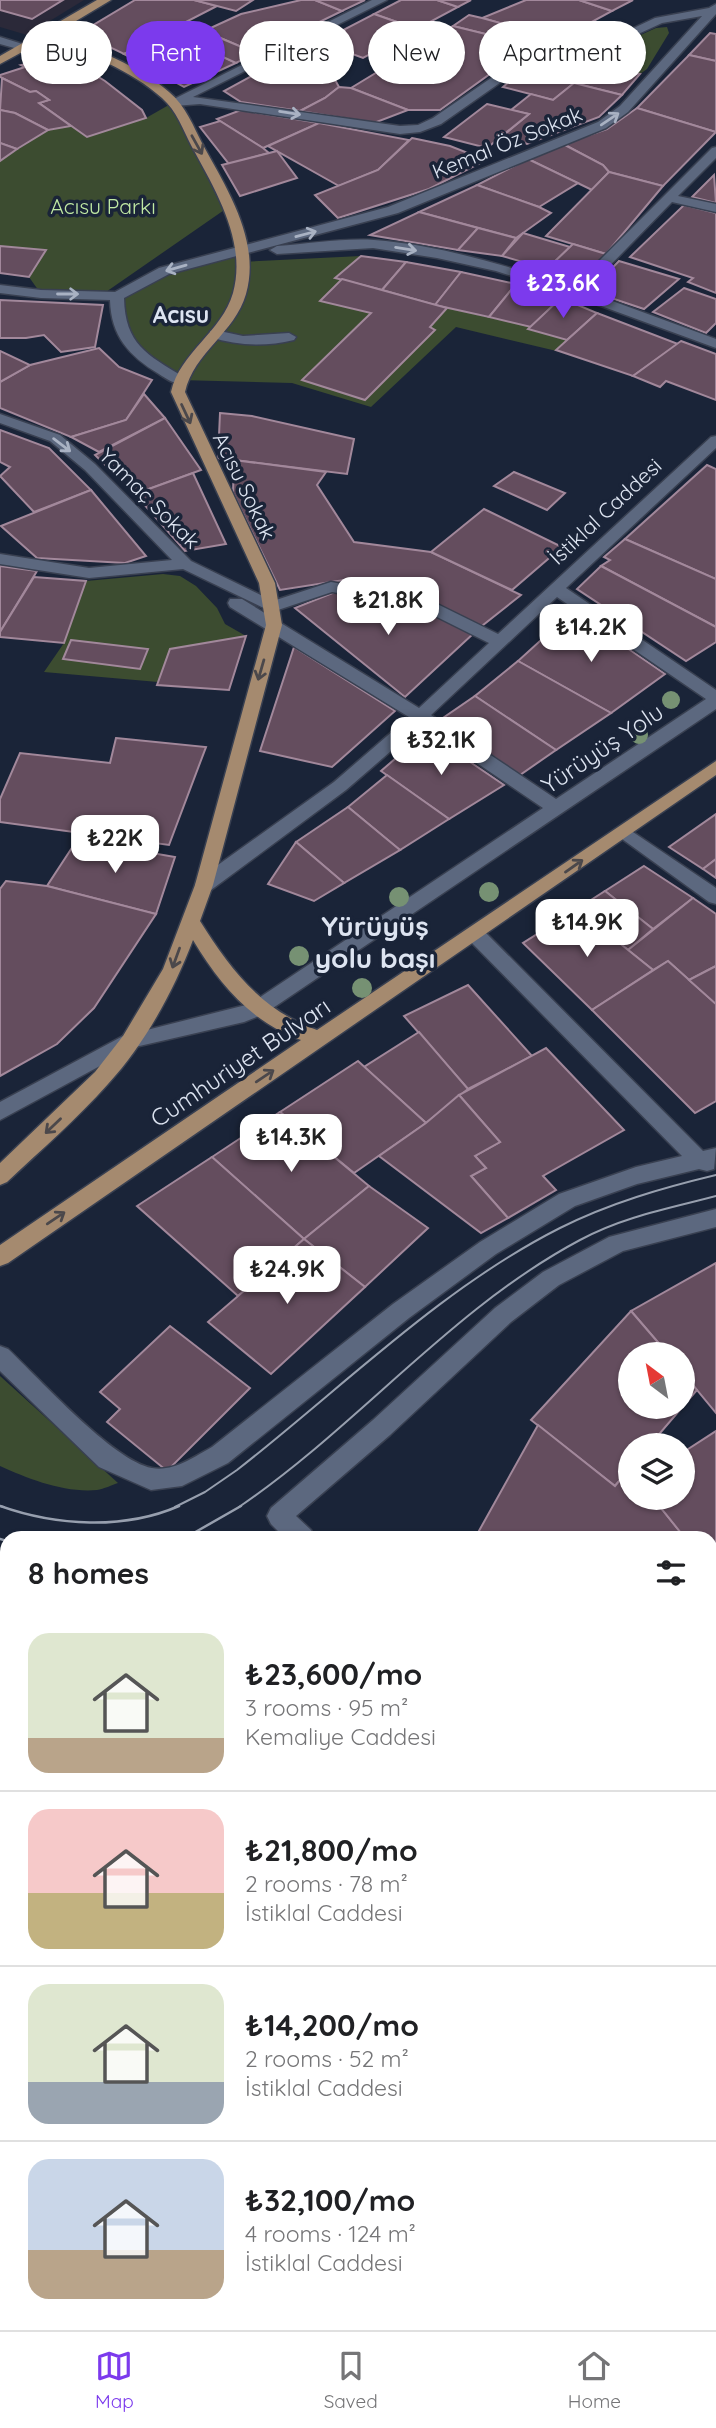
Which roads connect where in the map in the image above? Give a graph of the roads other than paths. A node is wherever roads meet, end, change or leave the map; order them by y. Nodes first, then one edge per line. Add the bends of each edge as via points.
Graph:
1 (105, 0) edge
2 (380, 0) edge
3 (688, 4) dead end
4 (714, 9) edge
5 (70, 21) edge
6 (0, 40) edge
7 (21, 47) edge
8 (21, 50) edge
9 (0, 61) edge
10 (112, 63) edge
11 (174, 102) junction
12 (716, 151) edge
13 (670, 198) junction
14 (716, 208) edge
15 (240, 252) junction
16 (0, 289) edge
17 (576, 292) junction
18 (117, 296) junction
19 (716, 326) edge
20 (215, 334) junction
21 (289, 337) dead end
22 (701, 338) junction
23 (716, 344) edge
24 (178, 380) junction
25 (0, 418) edge
26 (716, 440) edge
27 (0, 559) edge
28 (178, 565) junction
29 (555, 588) junction
30 (272, 607) junction
31 (274, 625) junction
32 (499, 641) junction
33 (716, 699) edge
34 (420, 716) junction
35 (716, 767) edge
36 (556, 808) junction
37 (624, 832) junction
38 (204, 885) junction
39 (716, 897) edge
40 (190, 920) junction
41 (475, 934) junction
42 (257, 1009) junction
43 (319, 1039) junction
44 (130, 1041) junction
45 (0, 1112) edge
46 (710, 1161) edge
47 (0, 1176) edge
48 (716, 1218) edge
49 (0, 1257) edge
50 (0, 1356) edge
51 (295, 1531) edge

1 - 5 main road
2 - 11 street
3 - 4 street
11 -> 4 street via 200,100 400,130 420,128 530,56 591,52 659,20
15 -> 4 street, Kemal Öz Sokak via 393,210 602,125 624,109
6 - 7 street
8 - 9 main road
10 - 11 main road
11 -> 15 main road via 230,206
12 - 13 street
13 - 14 street
13 - 17 street
15 -> 17 street via 373,244 499,268
15 -> 18 street via 164,271
15 - 20 main road via 239,297
16 -> 18 street
17 - 22 street
18 - 24 street via 117,321 136,355
19 - 22 street
20 - 21 street via 235,341
20 - 24 main road
22 - 23 street
24 -> 30 main road, Acısu Sokak via 182,405 262,573
25 -> 28 street, Yamaç Sokak via 55,439 90,467
26 - 29 street, İstiklal Caddesi
27 - 28 street via 89,573
28 - 30 street, Yamaç Sokak
28 - 31 street
29 - 32 street, İstiklal Caddesi
29 - 33 street
30 - 31 main road, Acısu Sokak
30 - 32 street via 331,586 419,602
31 - 34 street
31 -> 38 main road, Acısu Sokak
32 - 34 street, İstiklal Caddesi
33 - 36 street, Yürüyüş Yolu
34 - 36 street
34 - 38 street, İstiklal Caddesi via 340,786
35 - 37 main road, Cumhuriyet Bulvarı
36 - 42 street, Yürüyüş Yolu
37 - 39 street
41 -> 37 main road, Cumhuriyet Bulvarı
38 - 40 main road, Acısu Sokak
40 - 42 main road via 224,974
40 -> 44 main road, Acısu Sokak via 172,970
41 - 43 main road, Cumhuriyet Bulvarı
41 - 46 street
42 - 43 main road via 285,1027
42 - 44 street, Yürüyüş Yolu
49 -> 43 main road, Cumhuriyet Bulvarı
44 - 45 street, Yürüyüş Yolu
44 -> 47 main road, Acısu Sokak via 102,1078
46 - 50 street via 636,1176 567,1200 488,1248 220,1455 182,1475 151,1479 107,1459
48 - 51 street via 603,1249 506,1312 279,1516

